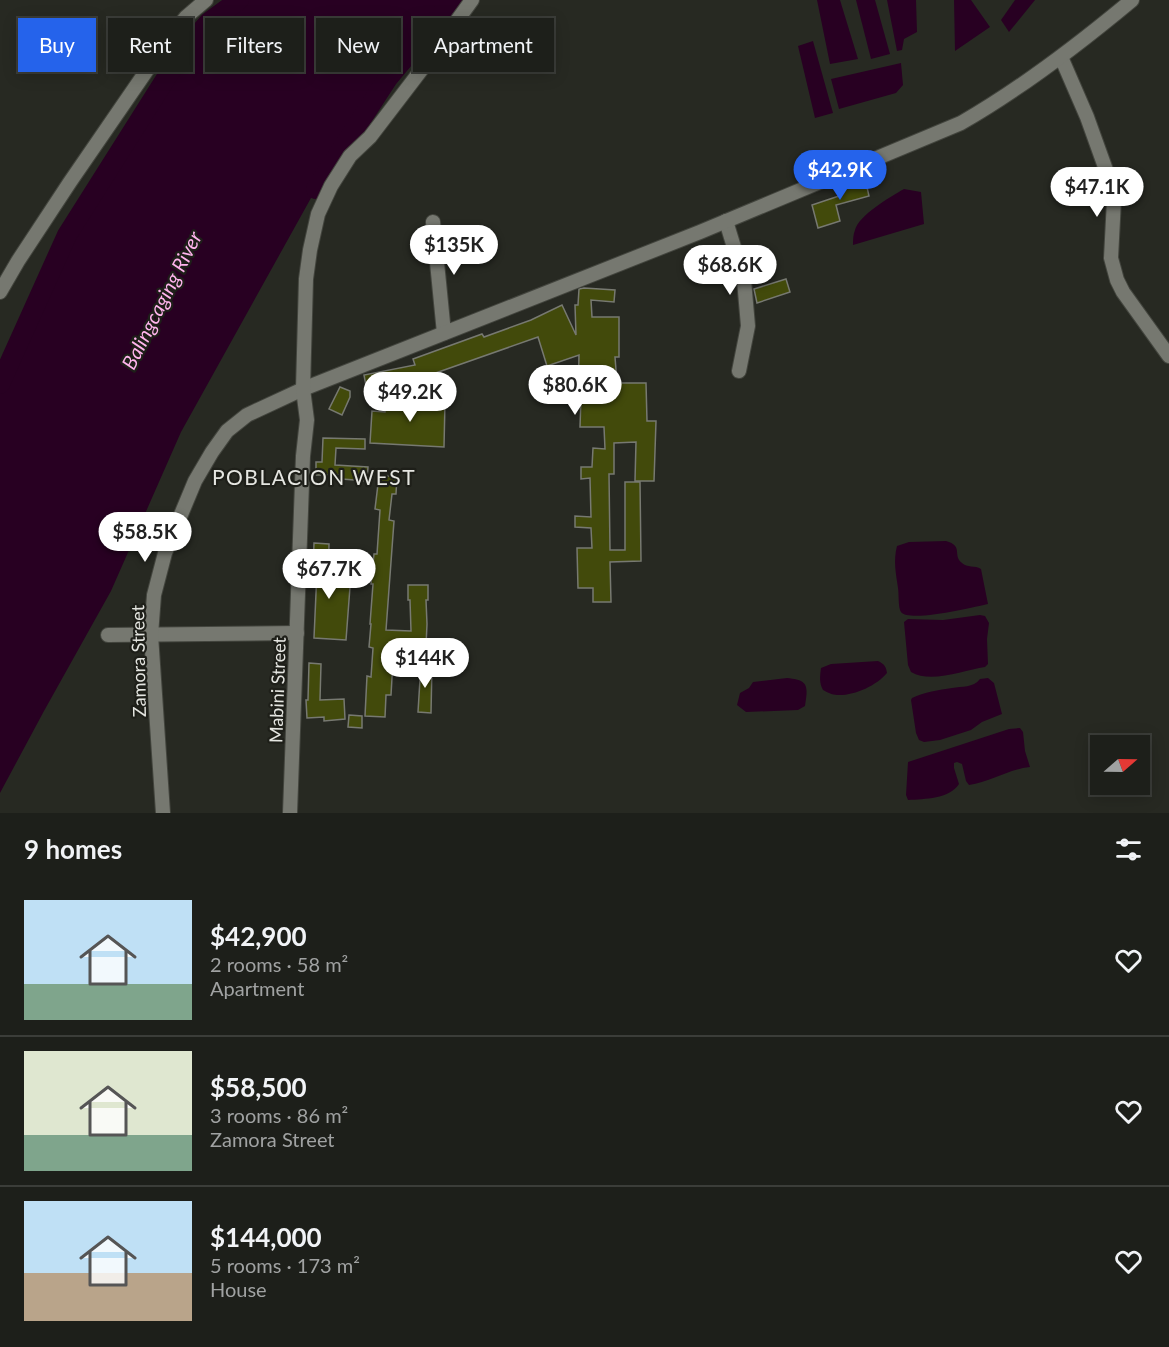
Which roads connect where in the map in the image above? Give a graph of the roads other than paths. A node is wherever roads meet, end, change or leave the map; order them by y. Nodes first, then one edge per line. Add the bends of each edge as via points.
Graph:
1 (206, 0) edge
2 (471, 0) edge
3 (1132, 0) edge
4 (191, 6) edge
5 (1061, 57) junction
6 (726, 221) junction
7 (433, 222) dead end
8 (0, 292) edge
9 (444, 333) junction
10 (1169, 356) edge
11 (738, 370) dead end
12 (303, 389) junction
13 (297, 633) junction
14 (151, 634) junction
15 (108, 635) dead end
16 (163, 813) edge
17 (290, 813) edge

1 - 4 street
2 - 12 street, Mabini Street via 422,69 350,156 318,214 306,279
3 - 5 street, Zamora Street
4 - 8 street
5 - 6 street, Zamora Street via 961,123
5 - 10 street via 1110,181 1114,200 1112,258 1117,280
6 - 9 street, Zamora Street
6 - 11 street via 744,280 748,326
7 - 9 street
9 - 12 street, Zamora Street
12 - 13 street, Mabini Street via 307,420
12 - 14 street, Zamora Street via 247,415 227,431 212,452 195,481 165,553 154,595
13 - 14 street
13 - 17 street, Mabini Street
14 - 15 street
14 - 16 street, Zamora Street

